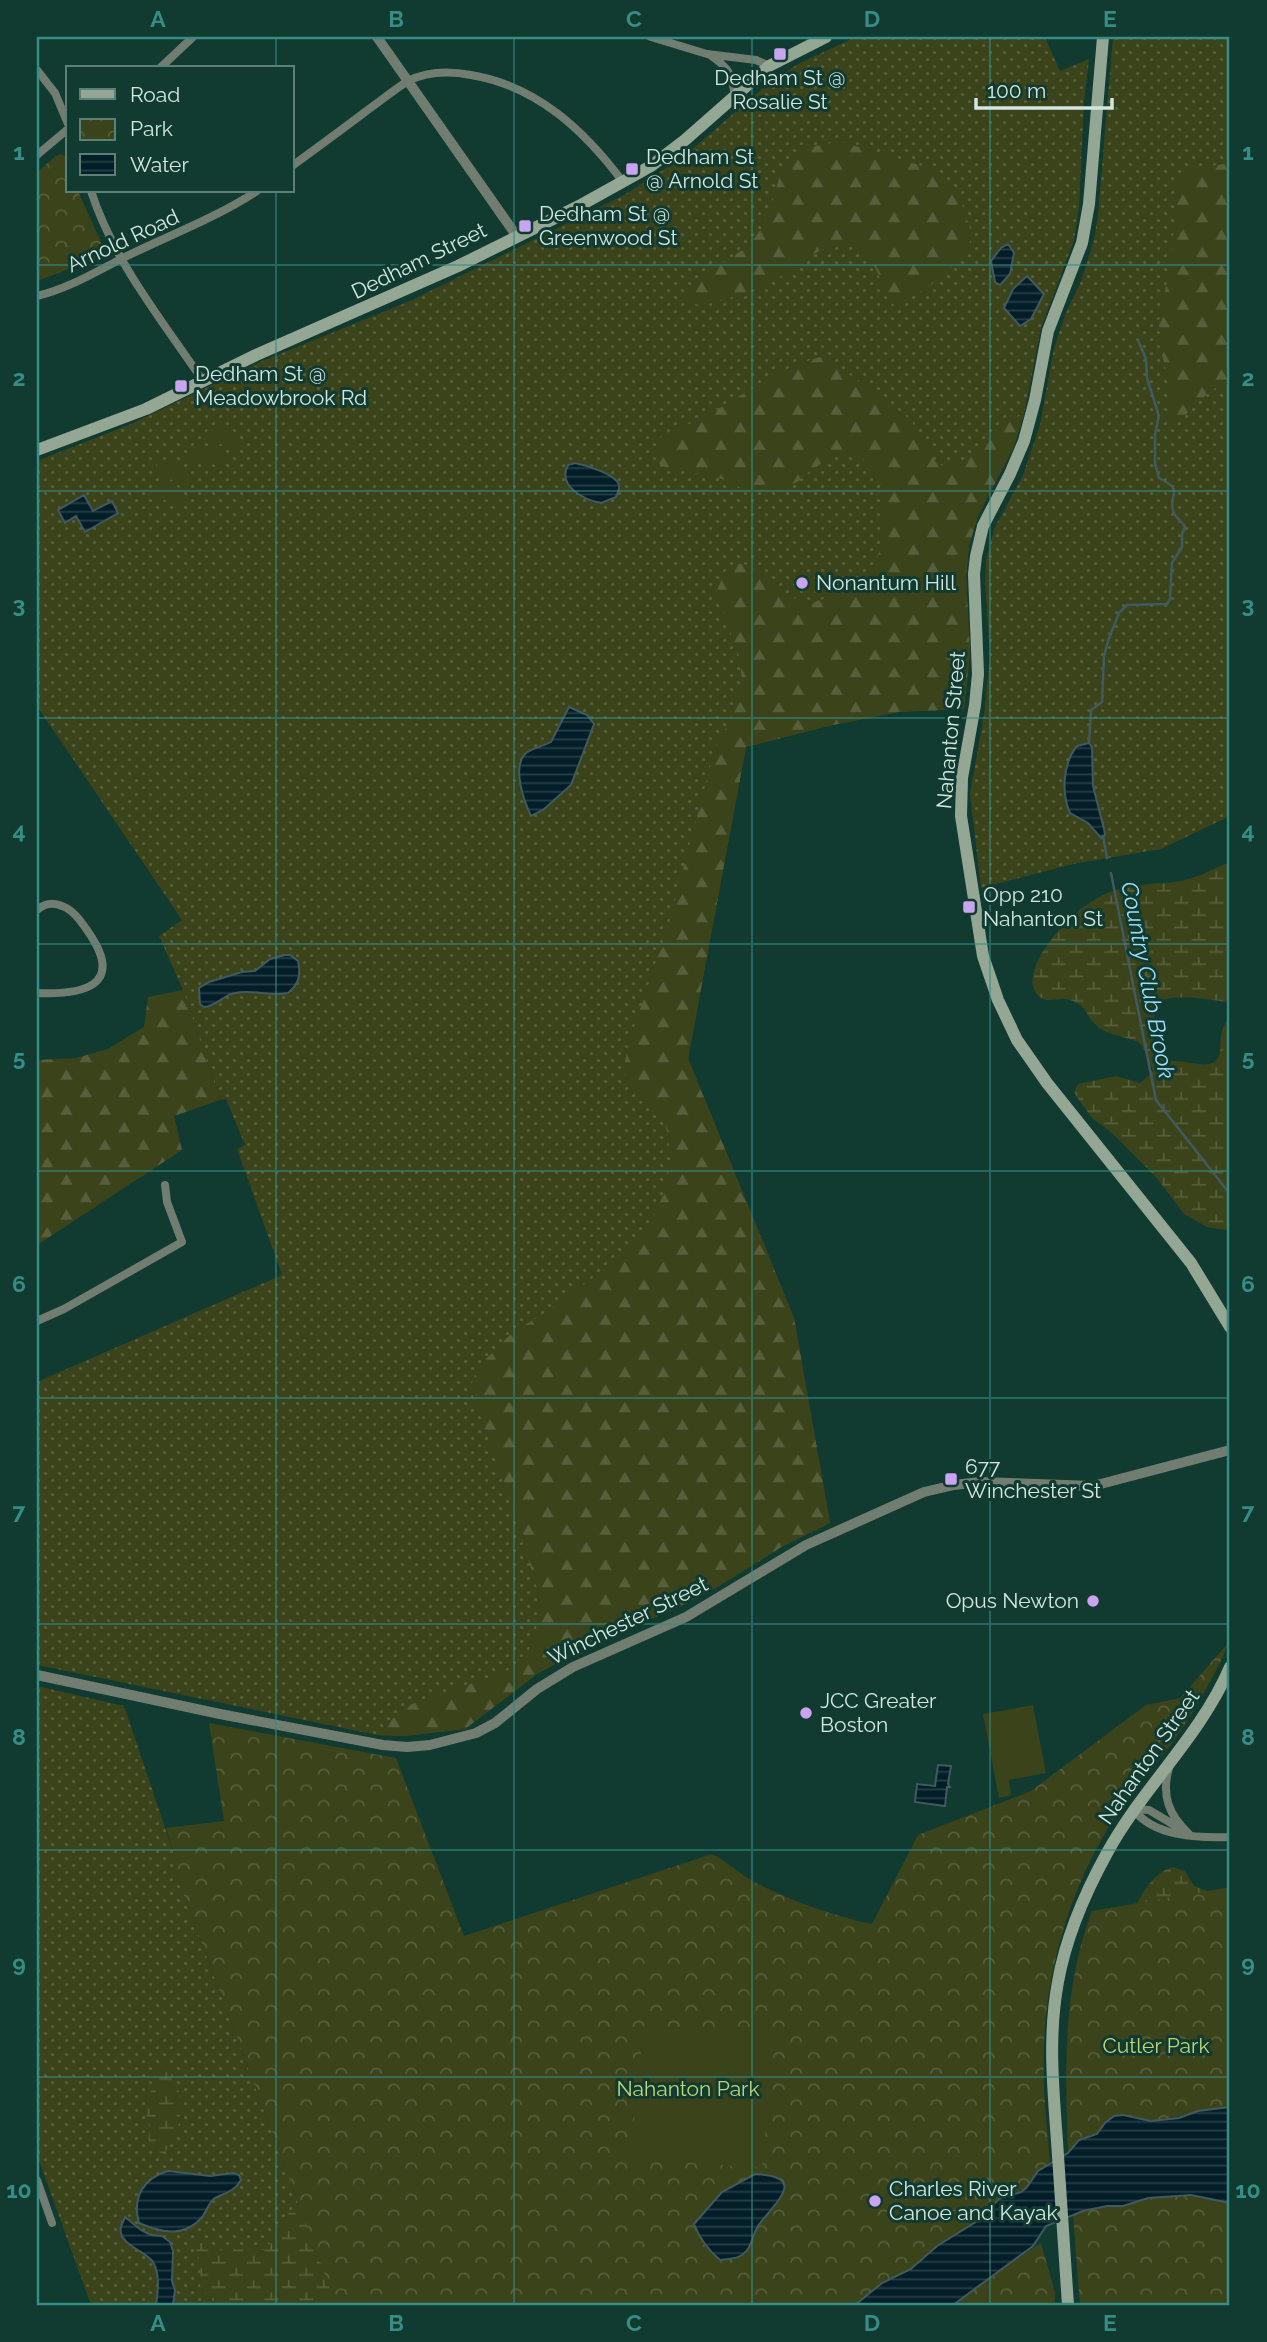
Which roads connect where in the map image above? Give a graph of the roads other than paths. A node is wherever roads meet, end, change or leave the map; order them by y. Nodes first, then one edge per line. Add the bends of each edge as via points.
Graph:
1 (193, 37) edge
2 (377, 37) edge
3 (651, 37) edge
4 (826, 37) edge
5 (1103, 37) edge
6 (707, 54) junction
7 (162, 66) edge
8 (769, 66) junction
9 (37, 71) edge
10 (409, 81) junction
11 (735, 95) junction
12 (66, 119) edge
13 (66, 131) edge
14 (37, 155) edge
15 (294, 165) edge
16 (623, 182) junction
17 (91, 192) edge
18 (255, 192) edge
19 (516, 235) junction
20 (122, 258) junction
21 (37, 296) edge
22 (203, 382) junction
23 (37, 450) edge
24 (37, 910) edge
25 (37, 993) edge
26 (165, 1185) dead end
27 (37, 1321) edge
28 (1230, 1327) edge
29 (1230, 1450) edge
30 (1230, 1668) edge
31 (37, 1675) edge
32 (1171, 1762) junction
33 (1133, 1809) junction
34 (1189, 1834) junction
35 (1230, 1837) edge
36 (37, 2180) edge
37 (52, 2223) dead end
38 (1068, 2305) edge

1 - 7 street
2 - 10 street
3 - 6 street
4 - 8 main road, Dedham Street
5 - 28 main road, Nahanton Street via 1082,243 1048,331 1024,441 983,526 976,556 978,674 962,778 962,823 983,956 1017,1040 1053,1092 1191,1263
6 - 8 street
6 - 11 street via 725,65
8 - 11 main road, Dedham Street
9 - 12 street via 55,93
10 - 15 street
10 - 16 street via 455,72 511,85 557,112 584,135
10 - 19 street
11 - 16 main road, Dedham Street via 685,140
13 - 14 street
16 - 19 main road, Dedham Street
17 - 20 street
18 - 20 street, Arnold Road via 201,223
19 - 22 main road, Dedham Street
20 - 21 street, Arnold Road
20 - 22 street
22 - 23 main road, Dedham Street
24 - 25 street via 47,904 70,909 97,945 104,964 94,985
26 - 27 street via 182,1242
29 - 31 street, Winchester Street via 1093,1486 980,1482 923,1492 806,1545 671,1624 573,1667 483,1730 439,1744 383,1745
30 - 32 main road, Nahanton Street via 1210,1707
32 - 33 main road, Nahanton Street
32 - 34 street via 1166,1800
33 - 34 street via 1153,1812
33 - 38 main road, Nahanton Street via 1079,1911 1059,1975 1052,2040
34 - 35 street
36 - 37 street

